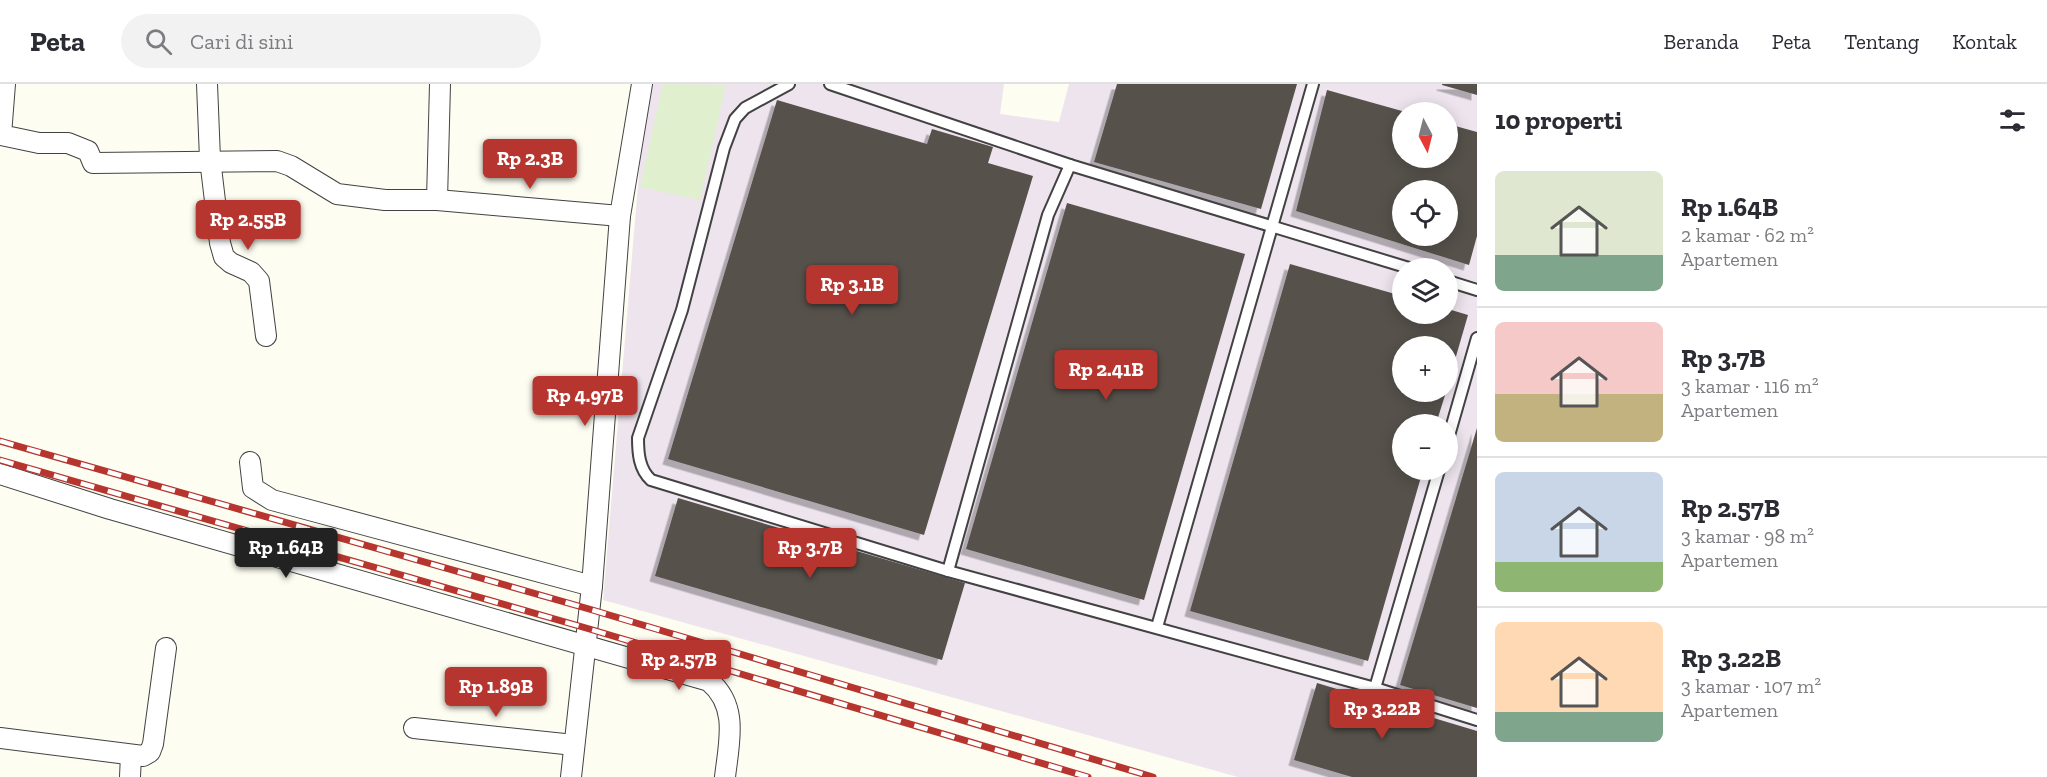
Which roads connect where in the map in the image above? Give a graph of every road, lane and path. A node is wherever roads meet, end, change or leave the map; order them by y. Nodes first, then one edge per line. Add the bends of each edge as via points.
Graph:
1 (5, 84) edge
2 (207, 84) edge
3 (440, 84) edge
4 (642, 84) edge
5 (789, 84) edge
6 (830, 84) edge
7 (1313, 84) edge
8 (210, 159) junction
9 (1070, 165) junction
10 (437, 200) junction
11 (620, 216) junction
12 (1271, 225) junction
13 (1392, 263) edge
14 (1458, 284) edge
15 (1477, 290) edge
16 (266, 336) dead end
17 (1477, 338) edge
18 (1455, 414) edge
19 (250, 462) dead end
20 (0, 474) edge
21 (1436, 480) edge
22 (948, 571) junction
23 (592, 586) junction
24 (1156, 627) junction
25 (585, 645) junction
26 (165, 648) dead end
27 (1376, 688) junction
28 (1477, 720) edge
29 (414, 728) dead end
30 (0, 738) edge
31 (574, 745) junction
32 (131, 755) junction
33 (130, 777) edge
34 (571, 777) edge
35 (725, 777) edge

1 - 8 street via 1,135 68,144 88,151 93,162
2 - 8 street
3 - 10 street
4 - 11 street
5 - 22 lane via 745,108 735,119 724,148 682,310 638,438 643,470 651,480
6 - 9 lane
7 - 12 lane
8 - 10 street via 277,161 337,194 385,200
8 - 16 street via 224,257 259,281
9 - 12 lane
9 - 22 lane via 1048,215
10 - 11 street
11 - 23 street
12 - 13 lane
12 - 24 lane
14 - 15 lane
17 - 18 lane
19 - 23 street via 253,488 272,500
20 - 25 street via 121,513
21 - 27 lane
22 - 24 lane
23 - 25 street
24 - 27 lane
25 - 31 street
25 - 35 street via 696,676 719,690 729,708 731,728
26 - 32 street via 153,744 143,756
27 - 28 lane
29 - 31 street
30 - 32 street
31 - 34 street
32 - 33 street

